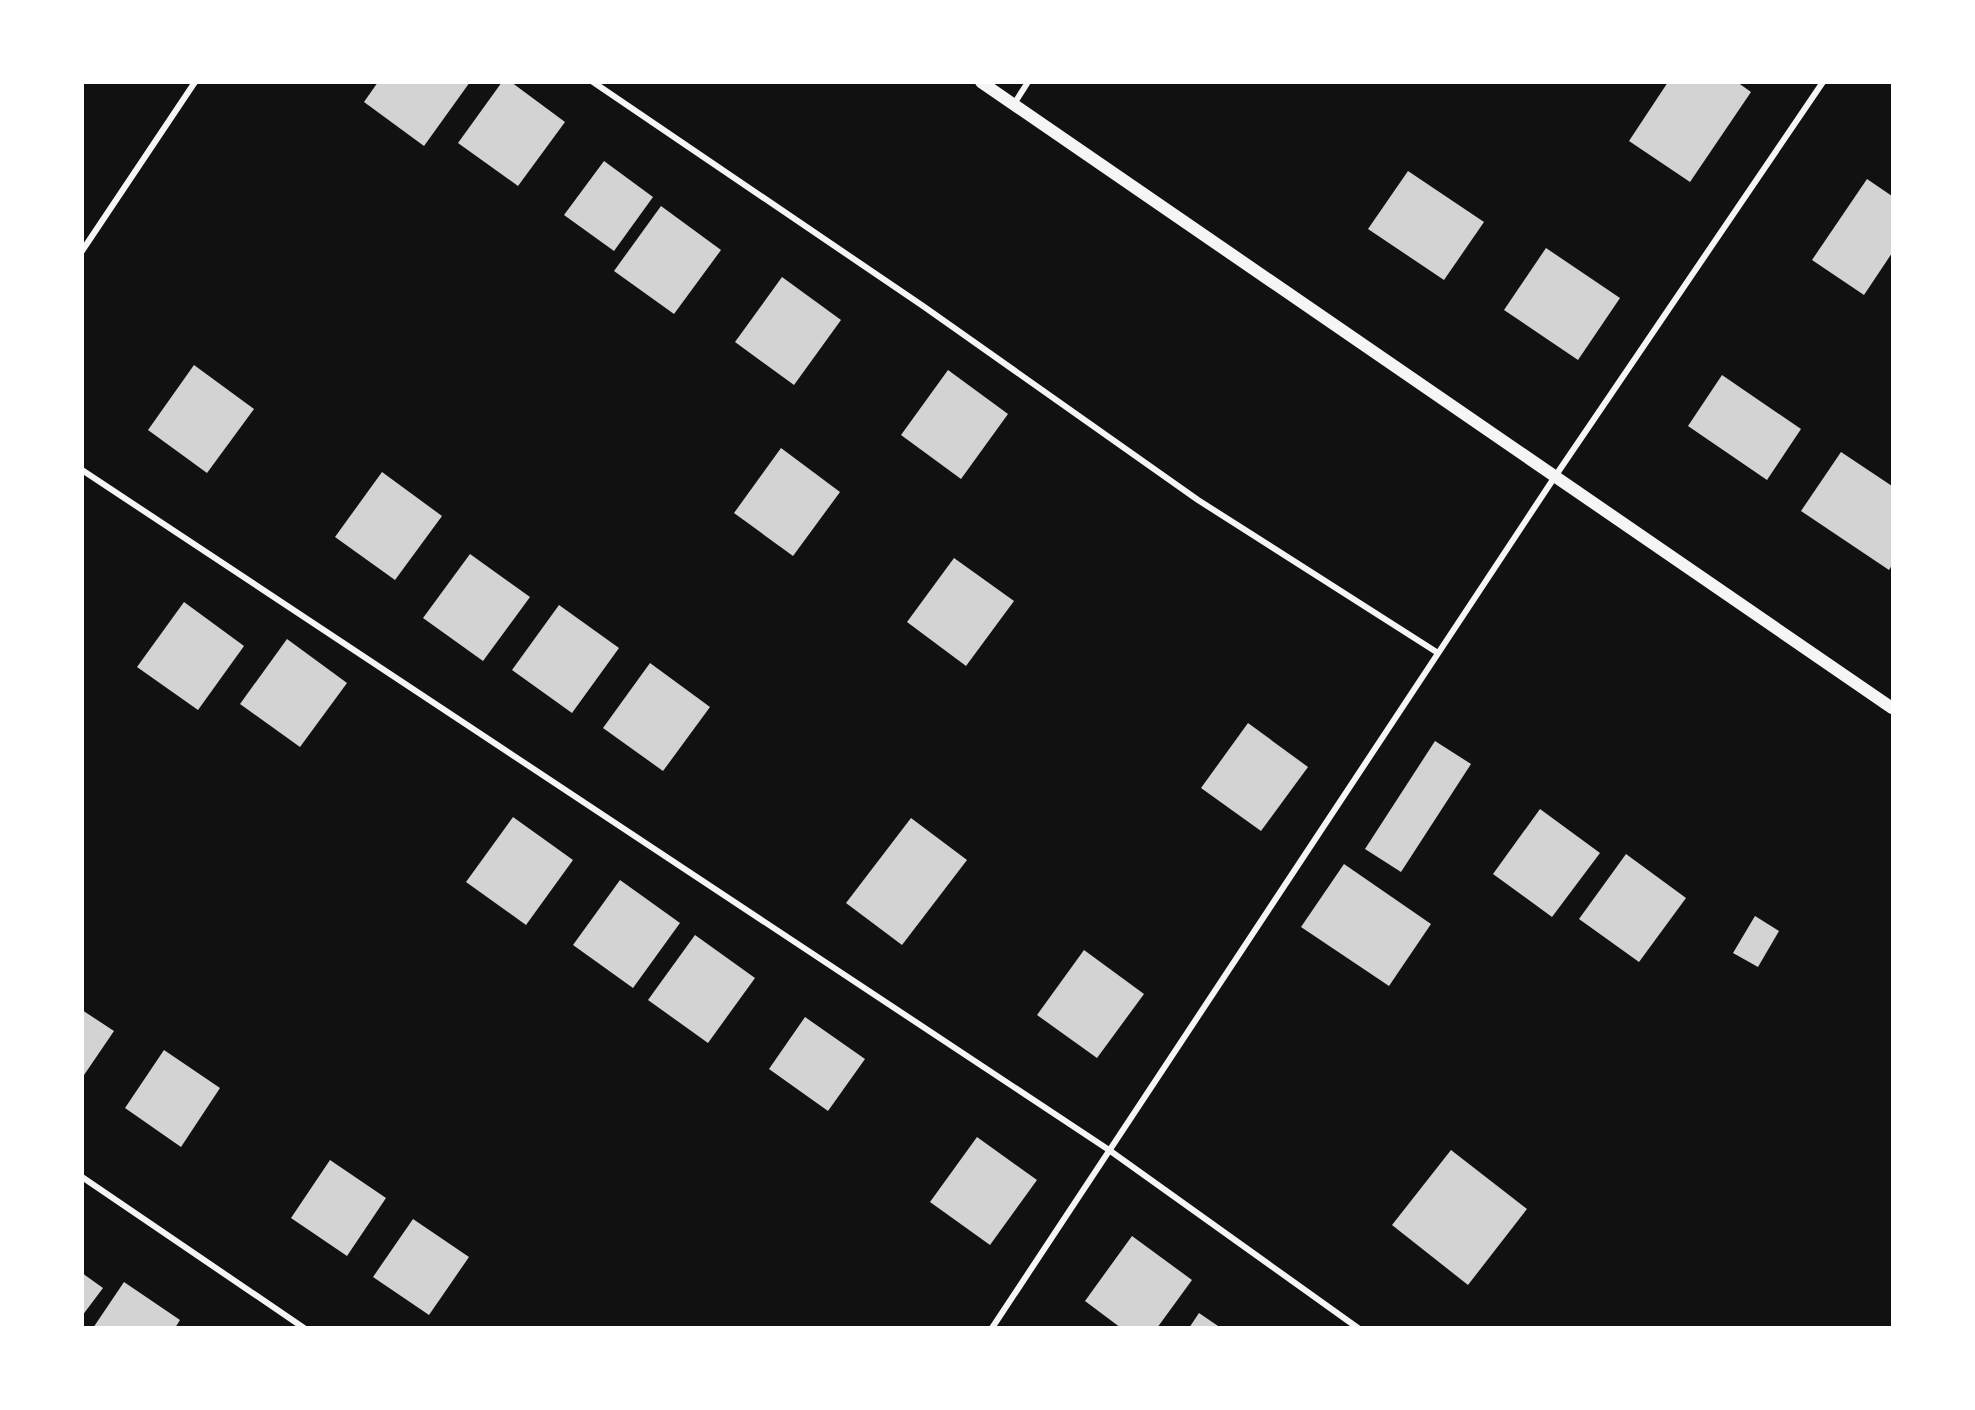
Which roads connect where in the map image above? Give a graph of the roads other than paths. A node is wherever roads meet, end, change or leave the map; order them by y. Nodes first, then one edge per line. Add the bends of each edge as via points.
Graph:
1 (195, 82) edge
2 (593, 82) edge
3 (981, 82) edge
4 (1028, 82) edge
5 (1823, 82) edge
6 (1013, 105) junction
7 (82, 251) edge
8 (82, 470) edge
9 (1554, 478) junction
10 (1438, 653) junction
11 (1893, 708) edge
12 (1109, 1150) junction
13 (82, 1177) edge
14 (304, 1328) edge
15 (992, 1328) edge
16 (1358, 1328) edge

1 - 7 street
2 - 10 street via 923,306 1198,500
3 - 6 main road
4 - 6 street
5 - 9 street
6 - 9 main road
8 - 12 street
9 - 10 street
9 - 11 main road
10 - 12 street
12 - 15 street
12 - 16 street
13 - 14 street

